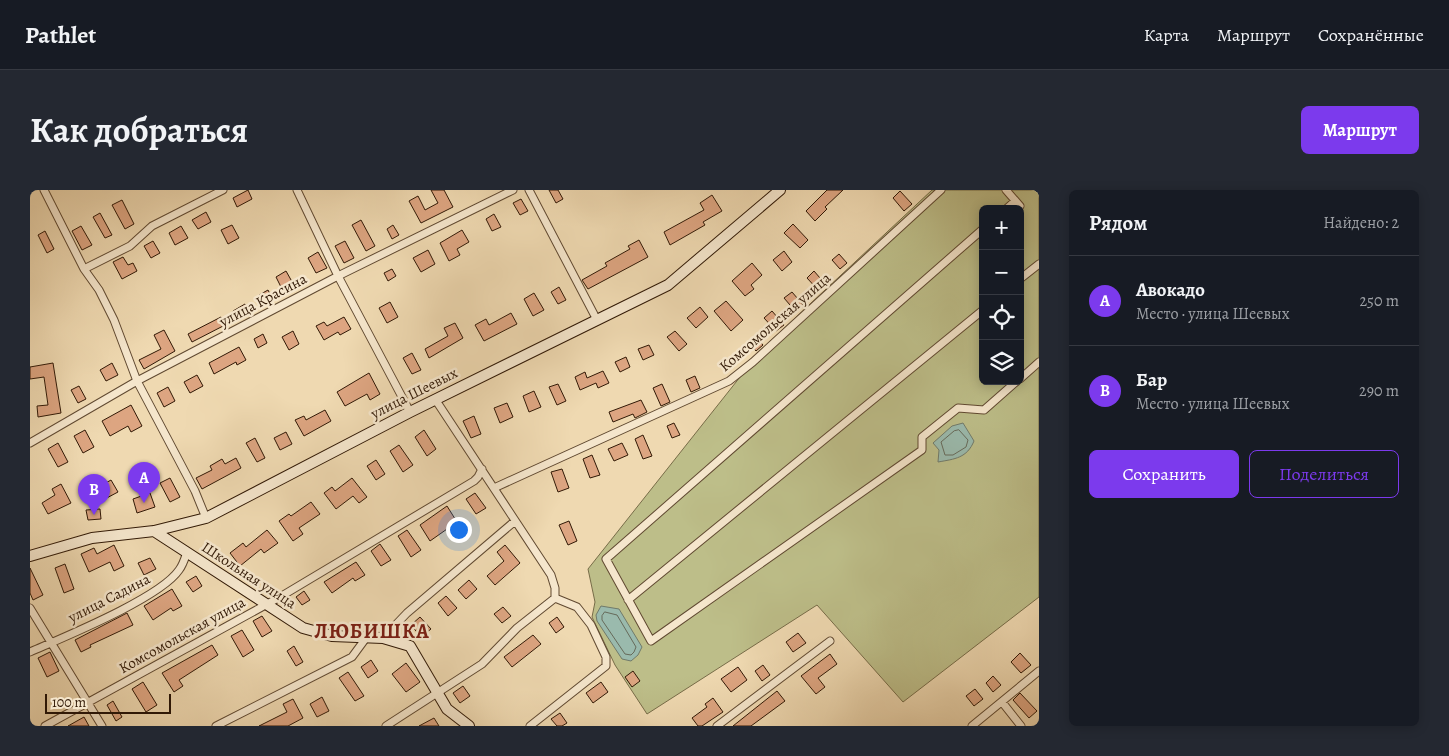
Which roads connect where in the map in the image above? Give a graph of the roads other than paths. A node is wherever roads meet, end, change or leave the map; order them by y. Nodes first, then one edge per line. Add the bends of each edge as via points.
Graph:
1 (44, 190) edge
2 (223, 190) edge
3 (297, 190) edge
4 (513, 190) edge
5 (529, 190) edge
6 (941, 190) edge
7 (1006, 190) edge
8 (775, 192) edge
9 (1014, 205) edge
10 (979, 233) edge
11 (1039, 264) edge
12 (84, 270) junction
13 (338, 276) junction
14 (1024, 276) edge
15 (979, 313) edge
16 (597, 320) junction
17 (1039, 362) edge
18 (1024, 375) edge
19 (137, 381) junction
20 (1012, 385) edge
21 (435, 399) junction
22 (410, 412) junction
23 (30, 443) edge
24 (482, 469) junction
25 (494, 488) junction
26 (206, 518) junction
27 (516, 521) junction
28 (154, 531) junction
29 (187, 552) junction
30 (30, 556) edge
31 (554, 598) junction
32 (628, 600) junction
33 (266, 604) junction
34 (30, 608) edge
35 (366, 638) junction
36 (383, 638) junction
37 (830, 641) dead end
38 (51, 642) junction
39 (30, 652) edge
40 (1039, 671) edge
41 (437, 692) junction
42 (1002, 702) junction
43 (88, 704) junction
44 (45, 726) edge
45 (102, 726) edge
46 (216, 726) edge
47 (386, 726) edge
48 (469, 726) edge
49 (530, 726) edge
50 (717, 726) edge
51 (972, 726) edge
52 (1022, 726) edge

1 - 12 street
2 - 12 street via 152,226 130,246
3 - 13 street
4 - 13 street, улица Красина
5 - 16 street
6 - 25 street, Комсомольская улица via 729,381
7 - 9 street via 1018,203
8 - 16 main road, улица Шеевых via 668,285
10 - 32 street via 606,559
11 - 14 street
12 - 19 street via 99,290 114,320
13 - 19 street, улица Красина
13 - 22 street
15 - 32 street
16 - 21 main road, улица Шеевых
17 - 18 street
19 - 23 street, улица Красина
19 - 26 street
20 - 32 street via 984,410 958,408 922,437 922,450 651,641
21 - 22 main road, улица Шеевых
21 - 24 street
22 - 26 main road, улица Шеевых
24 - 25 street
24 - 33 street, Комсомольская улица via 474,481
25 - 27 street
26 - 28 main road, улица Шеевых
27 - 31 street via 551,575
27 - 36 street via 407,613
28 - 29 main road, Школьная улица
28 - 30 main road, улица Шеевых via 92,538
29 - 33 main road, Школьная улица
29 - 38 street, улица Садина via 179,571 158,589
31 - 41 street via 517,628 482,664
31 - 49 street via 576,607 591,625 606,657 606,666
33 - 35 main road, Школьная улица via 303,628 332,636
33 - 43 street, Комсомольская улица
34 - 38 street
35 - 36 main road, Школьная улица
35 - 46 street via 352,657
36 - 41 main road, Школьная улица via 410,646
37 - 50 street
38 - 39 street, улица Садина
38 - 43 street
40 - 42 street
41 - 47 street
41 - 48 main road, Школьная улица via 447,709
42 - 51 street
42 - 52 street
43 - 44 street, Комсомольская улица
43 - 45 street

